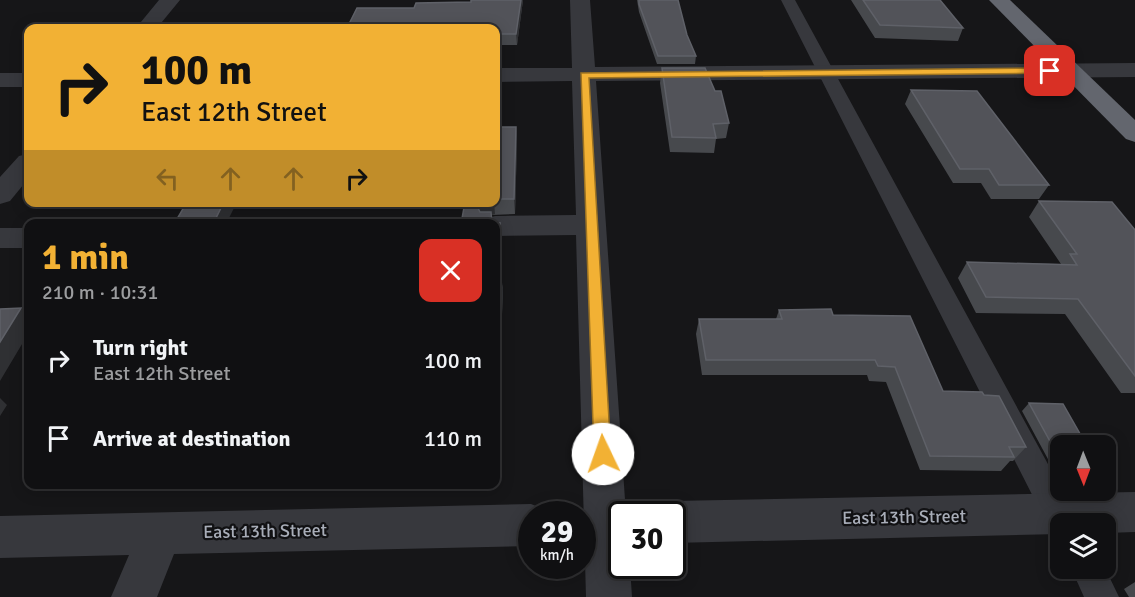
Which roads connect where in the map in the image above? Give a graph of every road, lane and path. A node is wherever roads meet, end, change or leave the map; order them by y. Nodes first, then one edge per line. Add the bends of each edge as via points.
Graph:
1 (170, 0) edge
2 (580, 0) edge
3 (788, 0) edge
4 (999, 0) edge
5 (149, 24) edge
6 (1135, 70) edge
7 (1071, 71) junction
8 (825, 73) junction
9 (500, 75) edge
10 (584, 75) junction
11 (0, 80) edge
12 (24, 80) edge
13 (1135, 134) edge
14 (24, 167) edge
15 (0, 195) edge
16 (591, 225) junction
17 (500, 226) edge
18 (0, 238) edge
19 (24, 238) edge
20 (1135, 512) edge
21 (1058, 513) edge
22 (1116, 514) edge
23 (1050, 519) edge
24 (686, 522) edge
25 (603, 523) edge
26 (518, 525) edge
27 (160, 533) junction
28 (0, 537) edge
29 (1093, 579) edge
30 (134, 597) edge
31 (609, 597) edge
32 (1102, 597) edge

1 - 5 street
2 - 10 street
3 - 8 lane
4 - 7 highway
6 - 7 street
7 - 8 street
7 - 13 highway
8 - 10 street
8 - 21 lane
9 - 10 street
10 - 16 street
11 - 12 street
14 - 15 street
16 - 17 street
16 - 25 street
18 - 19 street
20 - 22 street, East 13th Street
23 - 24 street, East 13th Street
25 - 31 street
26 - 27 street, East 13th Street
27 - 28 street, East 13th Street
27 - 30 street
29 - 32 lane

